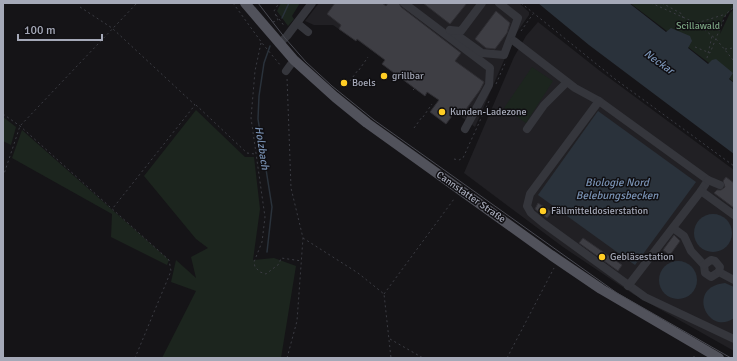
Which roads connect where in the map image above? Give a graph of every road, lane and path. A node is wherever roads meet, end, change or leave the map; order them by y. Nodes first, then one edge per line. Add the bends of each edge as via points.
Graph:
1 (136, 3) edge
2 (233, 3) edge
3 (279, 3) edge
4 (312, 3) edge
5 (404, 3) edge
6 (414, 3) edge
7 (482, 3) edge
8 (499, 3) edge
9 (521, 3) edge
10 (652, 3) edge
11 (662, 3) edge
12 (246, 4) edge
13 (80, 7) dead end
14 (734, 7) edge
15 (726, 14) junction
16 (683, 18) junction
17 (696, 23) junction
18 (297, 24) junction
19 (112, 28) junction
20 (450, 30) junction
21 (290, 32) junction
22 (308, 32) dead end
23 (712, 36) junction
24 (716, 39) junction
25 (514, 41) dead end
26 (262, 43) junction
27 (279, 44) junction
28 (695, 47) dead end
29 (734, 48) edge
30 (724, 49) junction
31 (462, 52) dead end
32 (368, 57) dead end
33 (707, 58) dead end
34 (294, 60) junction
35 (734, 61) edge
36 (490, 68) junction
37 (286, 70) junction
38 (395, 74) dead end
39 (394, 76) dead end
40 (350, 81) dead end
41 (567, 82) junction
42 (415, 88) dead end
43 (413, 90) dead end
44 (599, 101) junction
45 (432, 104) dead end
46 (195, 105) junction
47 (3, 114) edge
48 (20, 126) junction
49 (414, 128) dead end
50 (465, 129) dead end
51 (527, 129) dead end
52 (256, 154) junction
53 (734, 166) edge
54 (3, 177) edge
55 (708, 180) junction
56 (720, 185) dead end
57 (701, 191) junction
58 (454, 199) dead end
59 (113, 209) junction
60 (734, 215) edge
61 (673, 228) junction
62 (303, 238) junction
63 (558, 260) junction
64 (302, 261) junction
65 (704, 264) junction
66 (719, 272) junction
67 (734, 280) edge
68 (628, 286) junction
69 (384, 294) junction
70 (389, 339) junction
71 (734, 339) edge
72 (135, 358) edge
73 (287, 358) edge
74 (391, 358) edge
75 (423, 358) edge
76 (507, 358) edge
77 (719, 358) edge

1 - 19 path
2 - 26 path
3 - 21 path via 274,11
4 - 18 lane
5 - 36 lane
6 - 20 lane
7 - 20 lane via 461,31
8 - 20 lane via 518,18 504,55 482,53
9 - 53 path via 615,79
10 - 16 path
11 - 16 path via 683,15
12 - 27 main road, Cannstatter Straße
13 - 19 path
14 - 15 path
15 - 17 path
15 - 24 path
16 - 17 path
17 - 23 path
18 - 21 lane
18 - 22 lane
19 - 46 path
19 - 48 path
21 - 27 lane
23 - 24 path
23 - 33 path, bridge
24 - 28 path via 710,53
24 - 30 path
25 - 41 lane
26 - 37 path
26 - 52 path via 255,71 251,118
27 - 34 main road, Cannstatter Straße
29 - 30 path
30 - 35 path
31 - 36 lane
32 - 40 path
34 - 37 lane
34 - 63 main road, Cannstatter Straße via 367,123
36 - 50 lane via 489,86
37 - 62 path via 291,188
38 - 39 path
41 - 44 lane
41 - 51 lane via 544,105
42 - 43 path
44 - 55 lane
44 - 68 lane via 530,194 527,206 543,223
45 - 49 path
46 - 52 path via 247,153
46 - 59 path
47 - 48 path
48 - 54 path
48 - 59 path
52 - 64 path via 265,218 255,267 266,274 279,264 281,258
55 - 56 lane
55 - 57 lane
57 - 60 lane
57 - 61 lane
58 - 69 path
59 - 72 path via 169,260 170,271
61 - 65 lane via 684,236 691,251
61 - 68 lane
62 - 64 path
62 - 69 path via 358,273
63 - 76 path
63 - 77 main road, Cannstatter Straße
64 - 73 path via 297,321
65 - 66 lane via 711,260 715,261 720,267
65 - 66 lane via 703,269 708,276 715,276
66 - 67 lane
68 - 71 lane via 645,297
69 - 70 path
70 - 74 path
70 - 75 path

